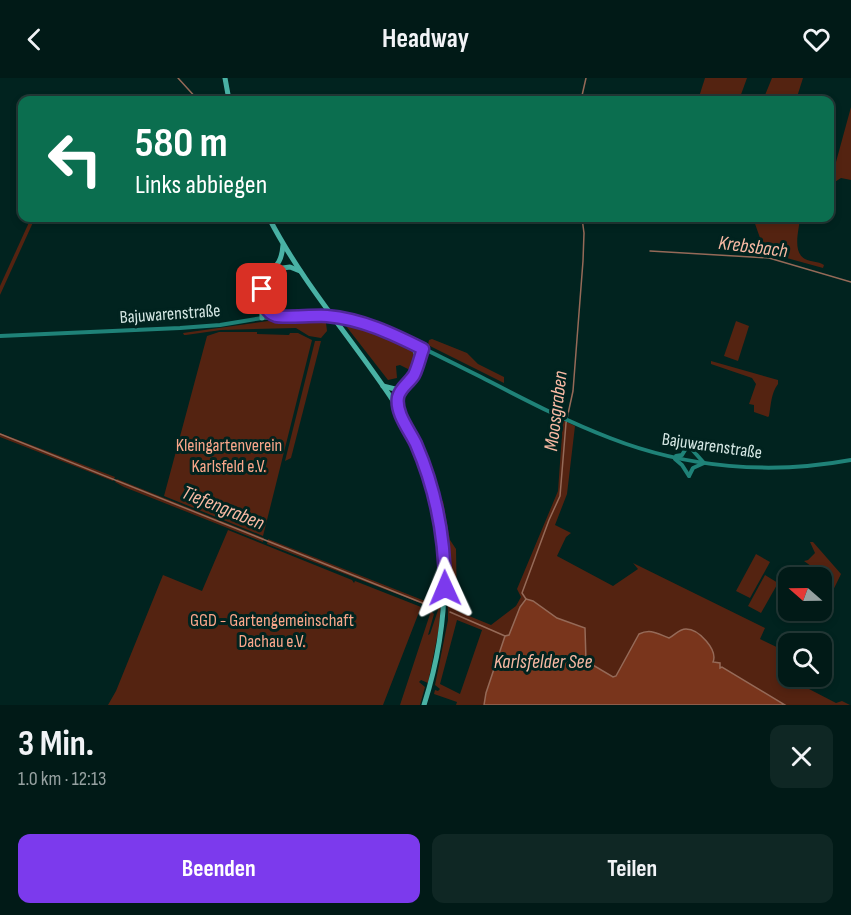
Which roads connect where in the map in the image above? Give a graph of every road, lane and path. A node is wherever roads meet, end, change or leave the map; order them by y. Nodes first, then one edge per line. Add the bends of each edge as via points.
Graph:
1 (225, 78) edge
2 (228, 96) edge
3 (271, 222) edge
4 (283, 243) junction
5 (275, 269) junction
6 (300, 271) junction
7 (262, 300) junction
8 (277, 316) junction
9 (262, 318) junction
10 (0, 336) edge
11 (412, 343) junction
12 (423, 349) junction
13 (419, 361) junction
14 (404, 386) junction
15 (383, 387) junction
16 (399, 412) junction
17 (669, 456) junction
18 (851, 460) edge
19 (704, 463) junction
20 (424, 705) edge

1 - 2 highway
3 - 4 highway
4 - 5 highway
4 - 6 highway
5 - 6 highway via 290,267
5 - 7 highway via 264,280
6 - 15 highway
7 - 8 highway via 266,309
7 - 9 highway
8 - 9 main road, Bajuwarenstraße
8 - 11 main road, Bajuwarenstraße, bridge via 341,318
9 - 10 main road, Bajuwarenstraße via 220,325
11 - 12 main road, Bajuwarenstraße
11 - 13 highway
12 - 13 highway
12 - 17 main road, Bajuwarenstraße via 609,438
13 - 14 highway
14 - 15 highway
14 - 16 highway via 398,396
15 - 16 highway
16 - 20 highway via 430,484 444,554 441,636
17 - 19 main road, Bajuwarenstraße
17 - 19 main road via 682,455 688,446
17 - 19 main road via 689,476 697,464
18 - 19 main road, Bajuwarenstraße via 767,468

